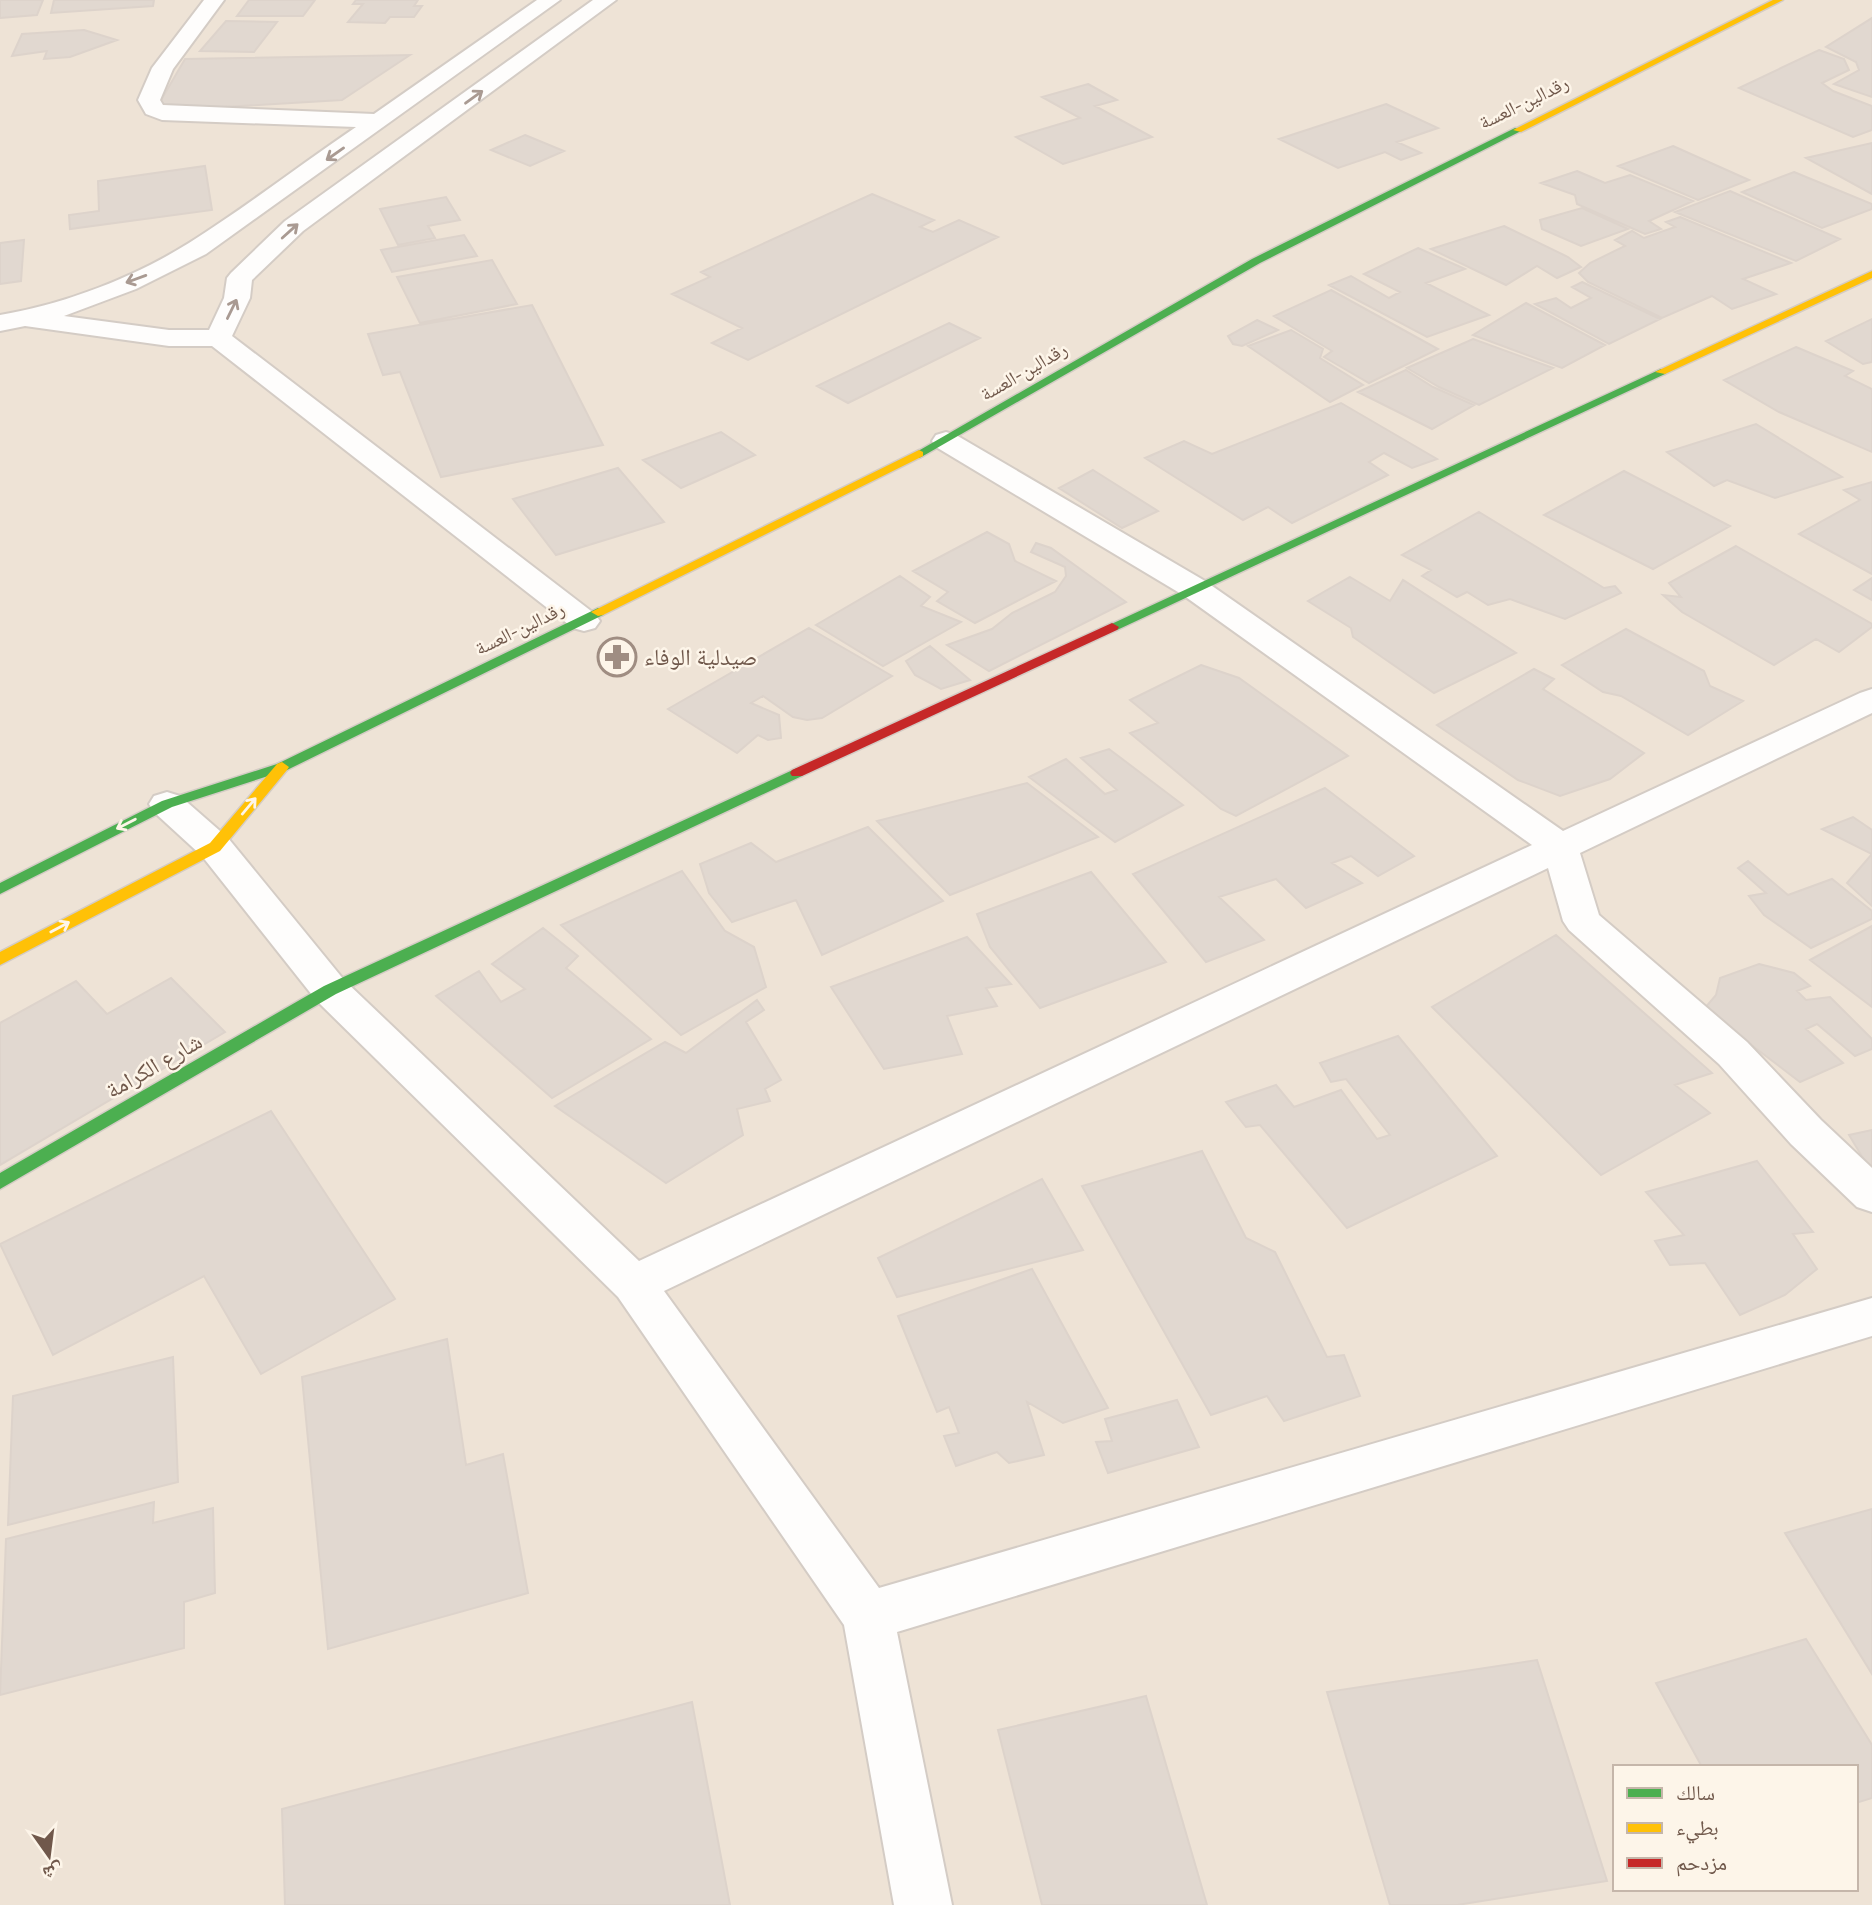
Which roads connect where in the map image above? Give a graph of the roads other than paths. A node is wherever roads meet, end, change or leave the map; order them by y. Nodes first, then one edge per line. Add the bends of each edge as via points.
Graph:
1 (215, 0) edge
2 (550, 0) edge
3 (606, 0) edge
4 (1779, 0) edge
5 (378, 121) junction
6 (184, 256) junction
7 (250, 269) junction
8 (1872, 274) edge
9 (28, 319) junction
10 (0, 323) edge
11 (218, 338) junction
12 (946, 441) junction
13 (1194, 588) junction
14 (584, 621) junction
15 (1872, 700) edge
16 (282, 767) junction
17 (167, 804) junction
18 (1560, 846) junction
19 (215, 847) junction
20 (0, 889) edge
21 (0, 959) edge
22 (330, 990) junction
23 (0, 1181) edge
24 (1872, 1195) edge
25 (634, 1284) junction
26 (1872, 1317) edge
27 (868, 1616) junction
28 (923, 1905) edge

1 - 5 street via 163,68 149,100 154,109 162,113
2 - 5 street
7 -> 3 street via 294,226
4 - 12 main road, رقدالين-العسة via 1256,261
5 -> 6 street
6 - 7 street
6 -> 9 street via 151,274
11 -> 7 street via 237,298 240,278
8 - 13 main road, شارع الكرامة
9 - 10 street
9 - 11 street via 169,338
11 - 14 street
12 - 13 street
12 - 14 main road, رقدالين-العسة
13 - 18 street
13 - 22 main road, شارع الكرامة
14 - 16 main road, رقدالين-العسة
15 - 18 street
16 - 17 main road, رقدالين-العسة
19 -> 16 main road, رقدالين-العسة
17 - 19 street
17 -> 20 main road, رقدالين-العسة
18 - 24 street via 1582,921 1733,1053
18 - 25 street
21 -> 19 main road, رقدالين-العسة
19 - 22 street
22 - 23 main road, شارع الكرامة
22 - 25 street
25 - 27 street
26 - 27 street
27 - 28 street

